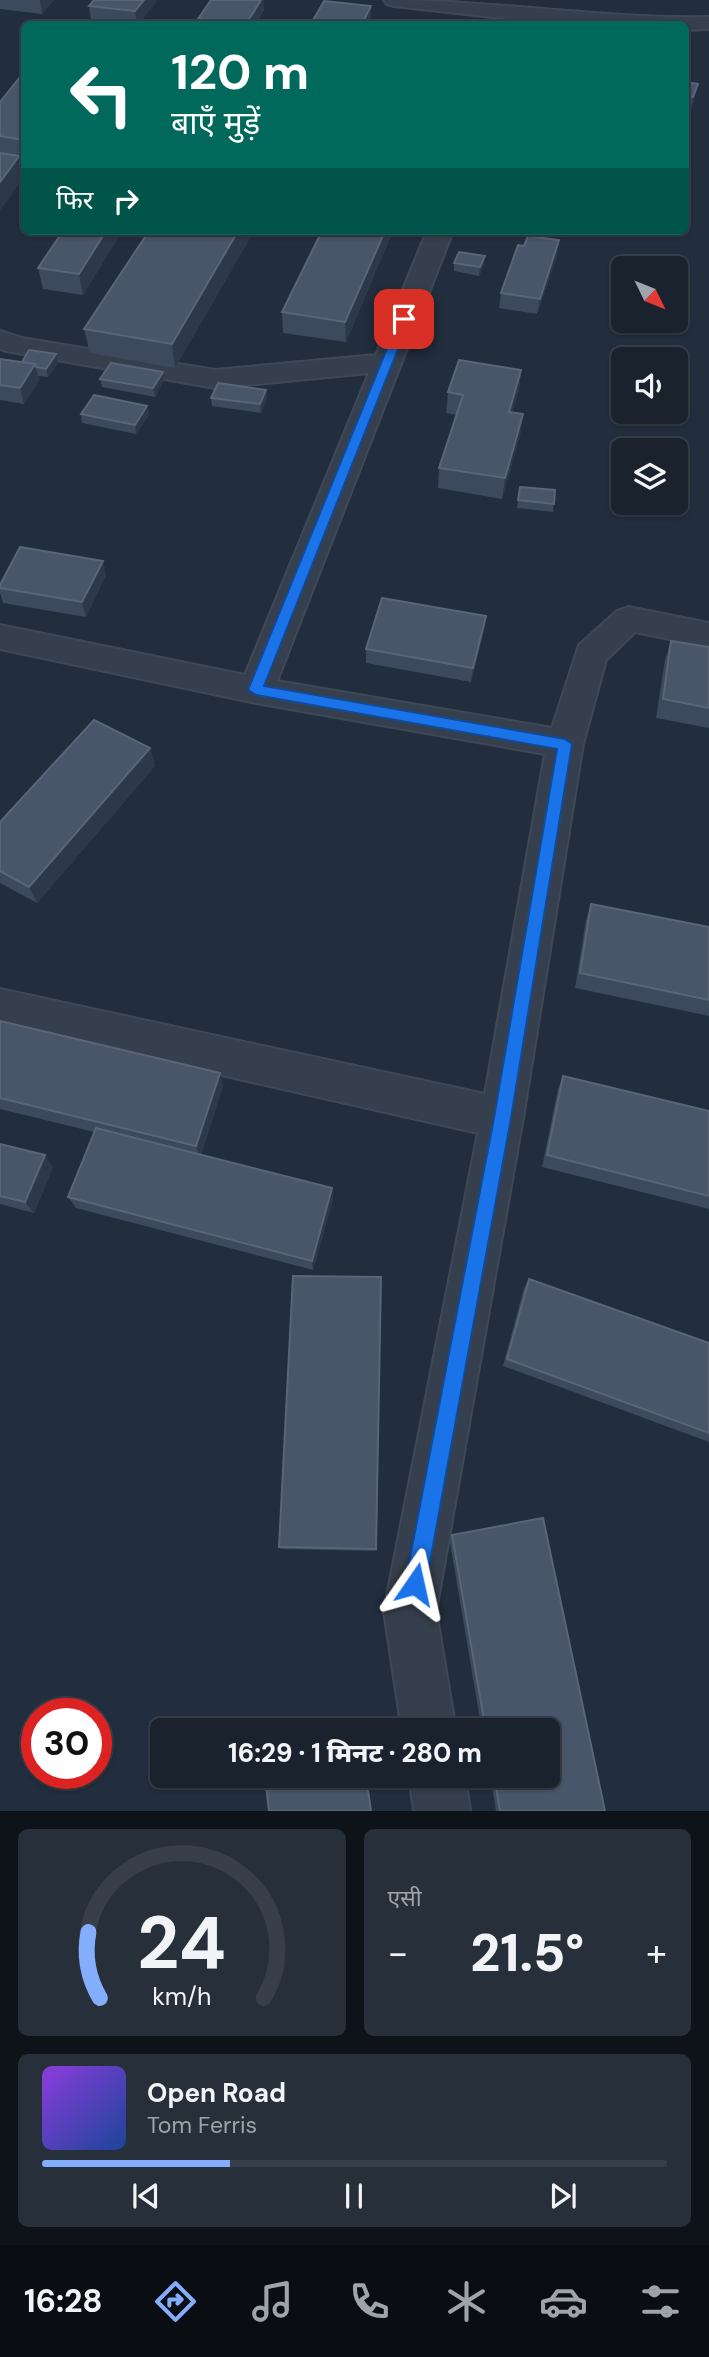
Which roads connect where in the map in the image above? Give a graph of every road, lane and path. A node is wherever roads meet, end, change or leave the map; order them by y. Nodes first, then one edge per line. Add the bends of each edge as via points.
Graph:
1 (394, 0) edge
2 (699, 0) edge
3 (527, 20) edge
4 (565, 21) edge
5 (682, 21) edge
6 (709, 23) edge
7 (689, 24) edge
8 (689, 27) edge
9 (709, 32) edge
10 (438, 235) edge
11 (0, 339) edge
12 (386, 363) junction
13 (709, 635) edge
14 (0, 637) edge
15 (256, 690) junction
16 (565, 744) junction
17 (0, 1007) edge
18 (502, 1118) junction
19 (427, 1718) edge
20 (439, 1788) edge
21 (442, 1811) edge

1 - 3 street
2 - 5 street
3 - 4 street
6 - 7 street
8 - 9 street
10 - 12 street
11 - 12 street via 215,379
12 - 15 street
13 - 16 street via 629,619 591,654
14 - 15 street
15 - 16 street
16 - 18 street
17 - 18 street
18 - 19 street via 410,1611
20 - 21 street

